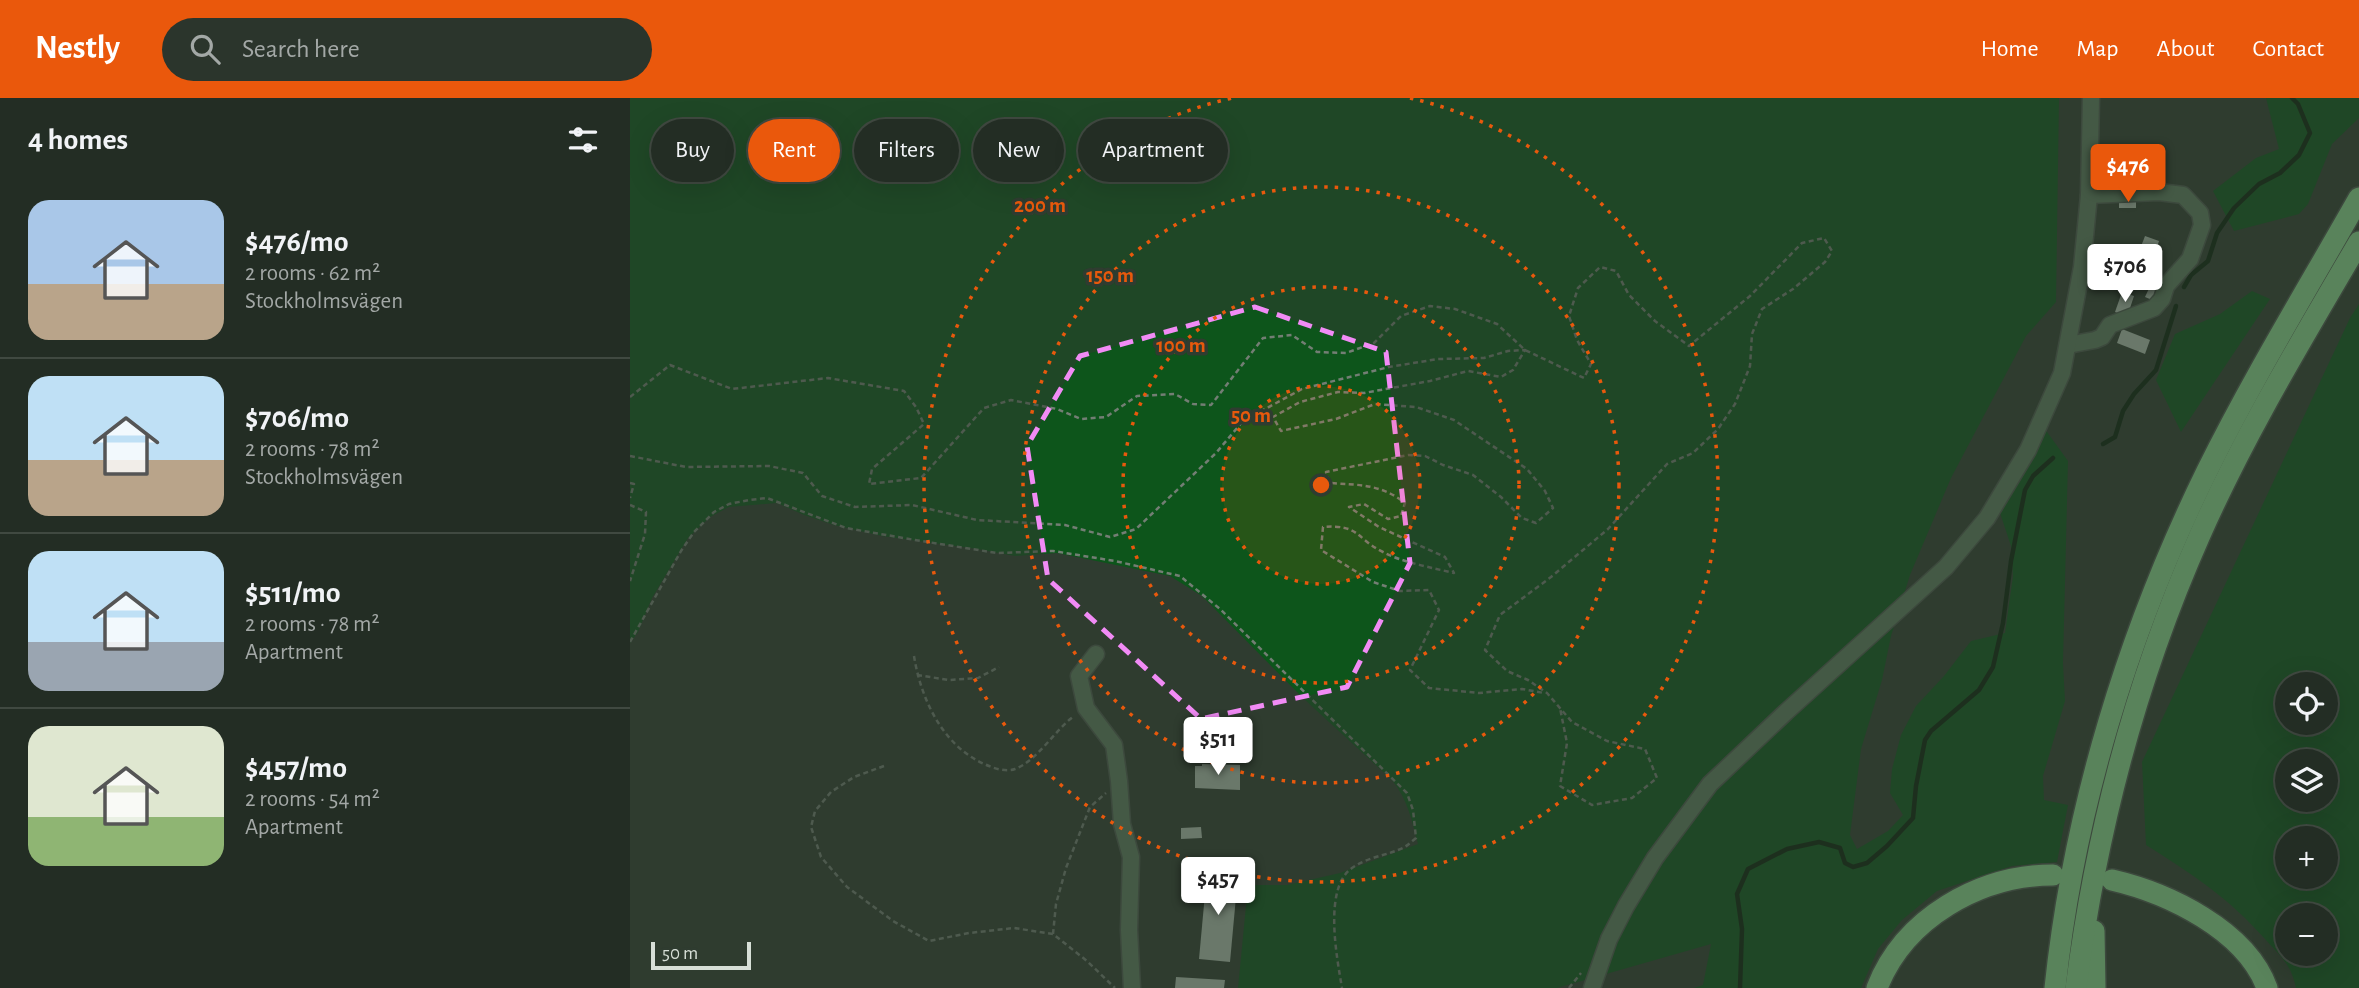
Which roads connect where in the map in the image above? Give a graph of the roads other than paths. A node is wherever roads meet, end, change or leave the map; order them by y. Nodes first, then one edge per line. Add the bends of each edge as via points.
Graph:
1 (2091, 98) edge
2 (2089, 195) junction
3 (2359, 198) edge
4 (2359, 242) edge
5 (2067, 345) junction
6 (1096, 654) dead end
7 (2053, 875) dead end
8 (2102, 879) junction
9 (2054, 983) edge
10 (1132, 988) edge
11 (1592, 988) edge
12 (1877, 988) edge
13 (2076, 988) edge
14 (2095, 988) edge
15 (2267, 988) edge

1 - 2 street
2 - 5 street via 2082,267
2 - 5 street via 2183,195 2200,214 2202,225 2190,259 2154,308 2110,325 2095,340
3 - 9 highway via 2248,391 2150,602 2123,674 2085,812
4 - 8 highway via 2268,400 2200,536 2171,606 2117,771
5 - 11 street via 2062,373 2043,419 1987,518 1938,575 1710,785 1626,906
6 - 10 street via 1079,676 1086,708 1114,745 1122,824 1131,857
7 - 12 highway via 2009,878 1986,885 1937,912 1903,944
8 - 13 highway
8 - 14 highway
8 - 15 highway via 2151,890 2207,920 2239,946

